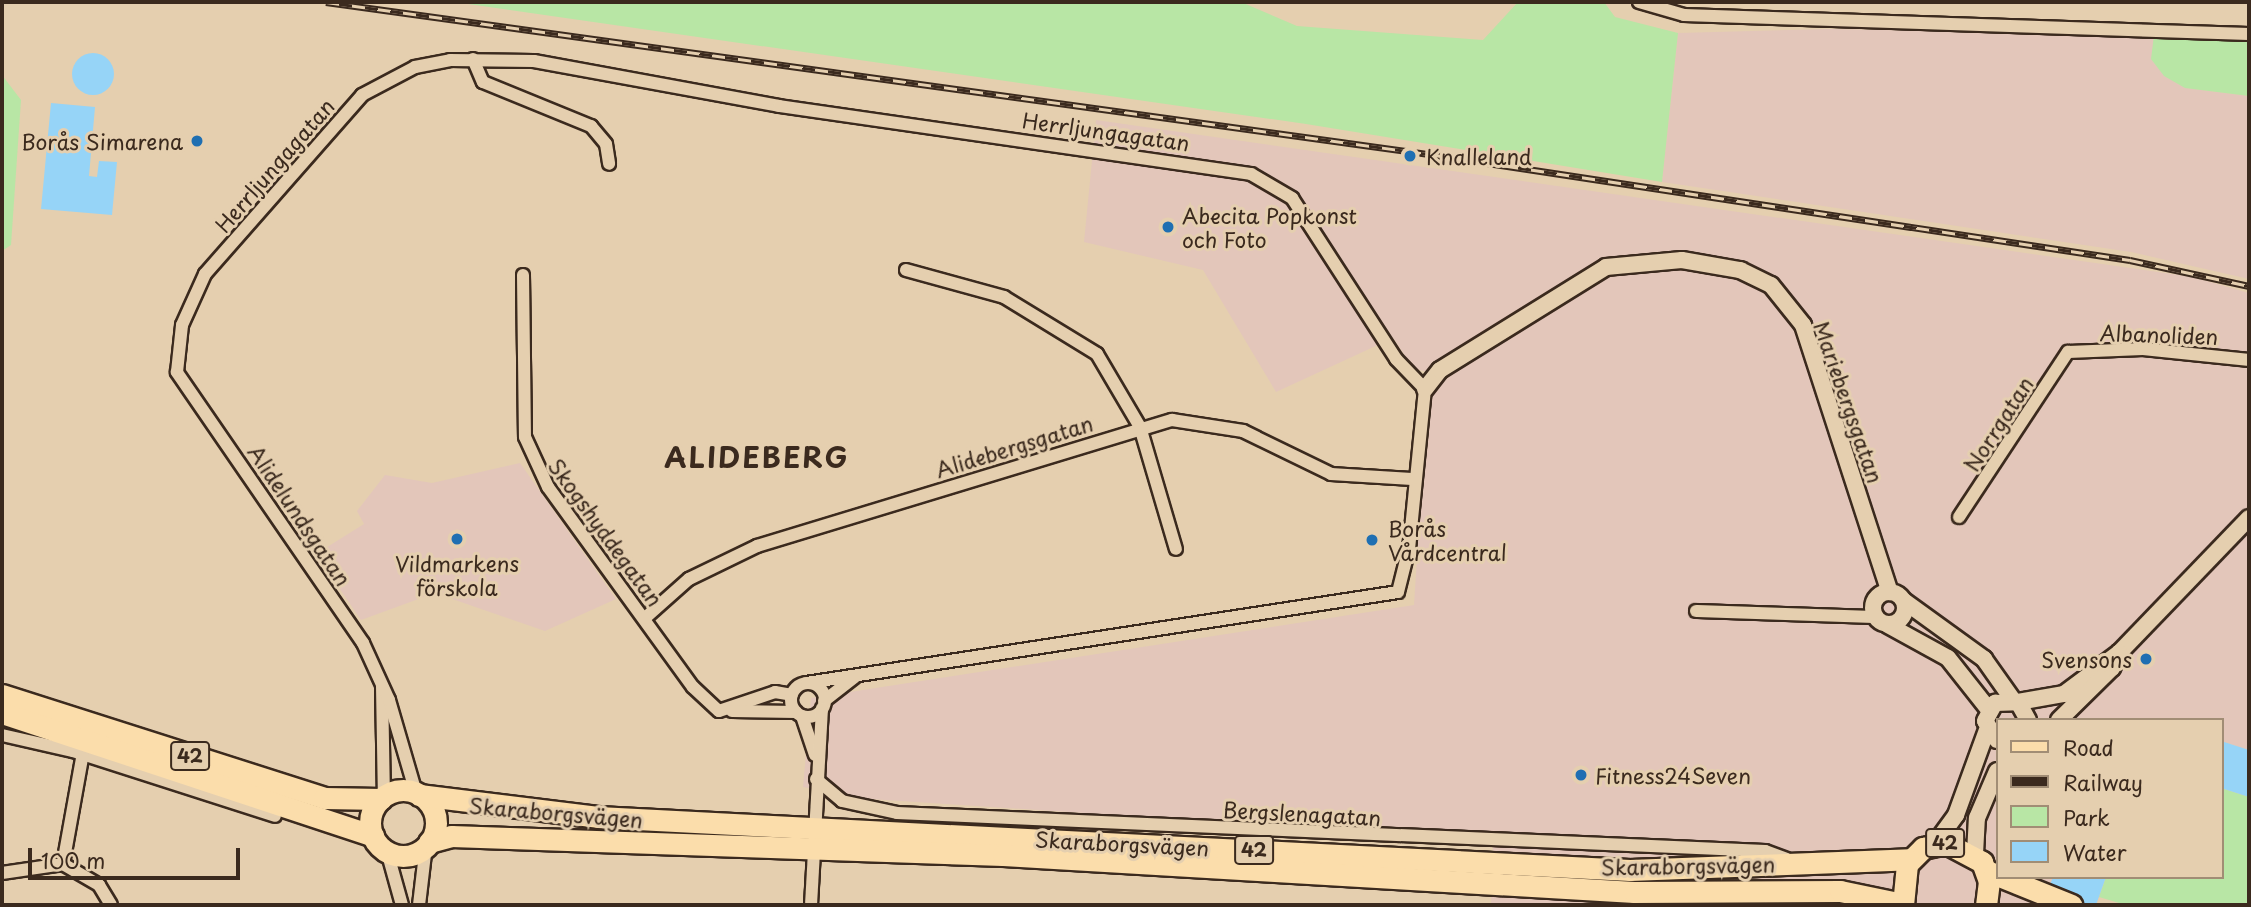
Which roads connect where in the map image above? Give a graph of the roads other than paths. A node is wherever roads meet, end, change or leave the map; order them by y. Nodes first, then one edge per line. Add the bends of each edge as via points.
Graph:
1 (1639, 2) edge
2 (2249, 34) edge
3 (473, 59) junction
4 (609, 164) dead end
5 (906, 271) dead end
6 (523, 275) dead end
7 (2068, 352) joint
8 (2249, 360) edge
9 (177, 372) joint
10 (1425, 388) junction
11 (1140, 427) junction
12 (1412, 479) junction
13 (1959, 517) dead end
14 (2249, 519) edge
15 (1176, 549) dead end
16 (1897, 597) junction
17 (1696, 611) dead end
18 (645, 618) junction
19 (1882, 621) junction
20 (2119, 653) junction
21 (855, 677) junction
22 (807, 683) junction
23 (382, 685) junction
24 (2, 695) edge
25 (792, 695) junction
26 (2015, 701) junction
27 (823, 705) junction
28 (1989, 710) junction
29 (732, 711) junction
30 (2, 713) edge
31 (799, 714) junction
32 (2027, 718) edge
33 (2061, 718) edge
34 (2, 735) edge
35 (1992, 735) edge
36 (83, 753) junction
37 (816, 758) junction
38 (1996, 773) edge
39 (816, 779) junction
40 (417, 794) junction
41 (382, 798) junction
42 (275, 816) dead end
43 (815, 827) junction
44 (380, 844) junction
45 (428, 844) junction
46 (1935, 844) junction
47 (814, 852) junction
48 (1910, 859) junction
49 (1794, 862) junction
50 (1981, 862) junction
51 (63, 864) junction
52 (1996, 872) edge
53 (2, 873) edge
54 (2006, 879) edge
55 (111, 905) edge
56 (402, 905) edge
57 (419, 905) edge
58 (811, 905) edge
59 (1903, 905) edge
60 (1986, 905) edge
61 (2071, 905) edge

1 - 2 street via 1684,15
3 - 4 street via 483,82 591,126 606,144
3 - 9 street, Herrljungagatan via 415,67 362,95 205,274 182,325
3 - 10 street, Herrljungagatan via 547,63 779,106 1251,174 1292,198 1396,359
5 - 11 street via 970,283 1071,336 1097,354
6 - 18 street, Skogshyddegatan via 522,408 534,465
7 - 8 street, Albanoliden via 2143,349
7 - 13 street, Norrgatan
9 - 23 street, Alidelundsgatan via 341,608
10 - 12 street
10 - 16 street, Mariebergsgatan via 1450,363 1606,267 1682,260 1740,270 1771,285 1803,325
11 - 12 street, Alidebergsgatan via 1206,421 1331,474
11 - 15 street
11 - 18 street, Alidebergsgatan via 750,549 689,579
12 - 21 street via 1409,548 1398,592
14 - 20 street
16 - 19 street via 1903,618
16 - 19 street via 1875,600
16 - 26 street via 1984,659
17 - 19 street
18 - 29 street, Skogshyddegatan via 694,689 719,711
19 - 28 street via 1960,668
20 - 26 street via 2064,694
20 - 33 street via 2112,668
21 - 22 street
21 - 27 street
22 - 25 street
22 - 27 street via 821,690
23 - 40 street, Alidelundsgatan
23 - 41 street, Alidelundsgatan
24 - 41 main road, 42 via 324,798
25 - 29 street via 775,692
25 - 31 street
26 - 28 street
26 - 32 street
27 - 31 street
27 - 37 street
28 - 35 street
29 - 31 street
30 - 44 main road, 42
31 - 37 street
34 - 36 street
35 - 46 street via 1956,815
36 - 42 street
36 - 51 street
37 - 39 street
38 - 50 street via 1977,818
39 - 43 street
39 - 49 street, Bergslenagatan via 842,802 897,813 1765,851
40 - 41 main road, 42
40 - 43 main road, Skaraborgsvägen / 42 via 598,817
40 - 45 main road via 435,818
41 - 44 main road via 370,819
43 - 47 street
43 - 49 main road, Skaraborgsvägen / 42 via 1630,870
44 - 45 main road, 42 via 406,855
44 - 56 street
45 - 47 main road, Skaraborgsvägen / 42 via 472,837
45 - 57 street
46 - 48 main road, 42
46 - 50 main road, 42 via 1956,844
47 - 58 street
47 - 59 main road, Skaraborgsvägen / 42 via 1003,855 1634,892 1840,891
48 - 49 main road, Skaraborgsvägen / 42
48 - 59 main road, 42 via 1900,881
50 - 52 main road, 42
50 - 60 main road, 42
51 - 53 street
51 - 55 street via 99,885
54 - 61 main road, 42 via 2024,891

